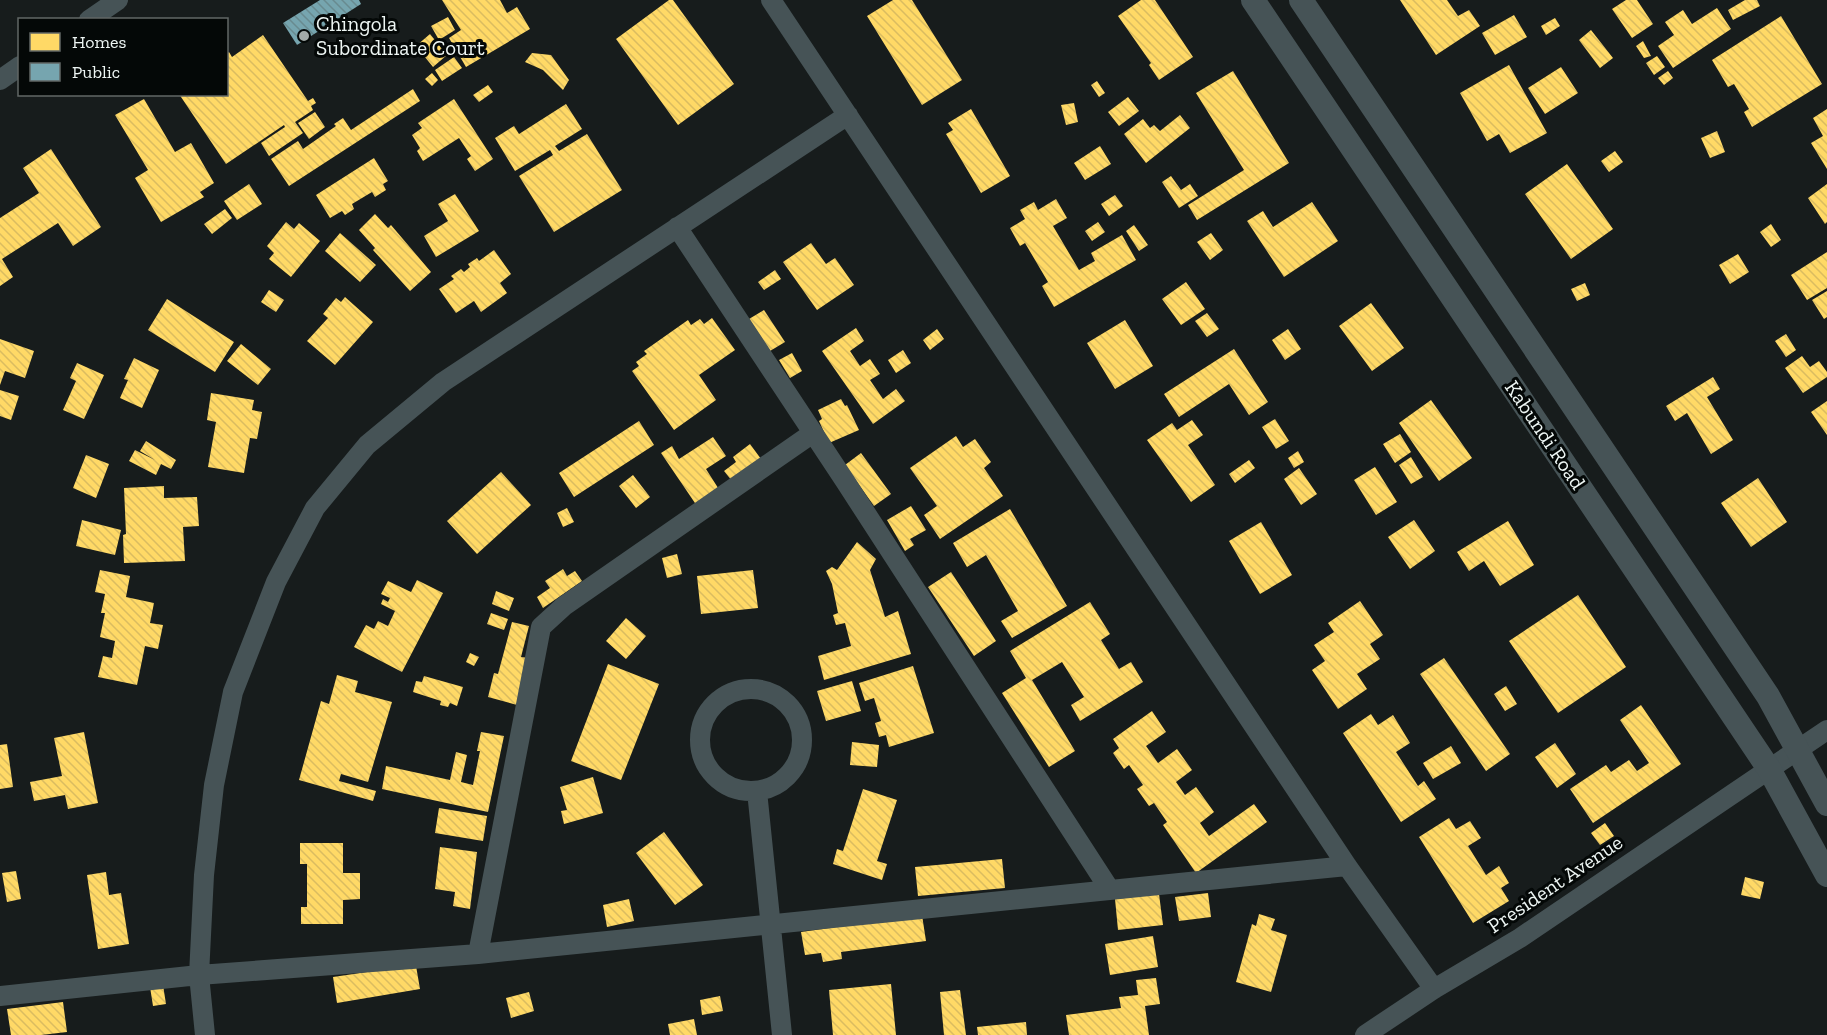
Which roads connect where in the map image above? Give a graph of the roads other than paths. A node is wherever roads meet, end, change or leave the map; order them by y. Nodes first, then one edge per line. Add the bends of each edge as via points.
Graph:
1 (118, 0) edge
2 (771, 0) edge
3 (1293, 0) edge
4 (1301, 0) edge
5 (1259, 10) edge
6 (92, 18) edge
7 (18, 67) edge
8 (0, 80) edge
9 (1365, 97) junction
10 (848, 116) junction
11 (1333, 120) junction
12 (1425, 184) junction
13 (1392, 207) junction
14 (677, 227) junction
15 (1490, 283) junction
16 (1458, 306) junction
17 (1552, 375) junction
18 (1520, 398) junction
19 (813, 433) junction
20 (1616, 470) junction
21 (1584, 493) junction
22 (1697, 591) junction
23 (1665, 613) junction
24 (1827, 730) edge
25 (1798, 750) junction
26 (1770, 769) junction
27 (757, 791) junction
28 (1827, 804) edge
29 (1347, 866) junction
30 (1827, 875) edge
31 (1110, 890) junction
32 (771, 924) junction
33 (478, 954) junction
34 (199, 975) junction
35 (1434, 989) junction
36 (0, 996) edge
37 (205, 1035) edge
38 (782, 1035) edge
39 (1365, 1035) edge

1 - 6 street
2 - 10 street
3 - 5 street
4 - 9 street, Kabundi Road
5 - 11 street, Kabundi Road
7 - 8 street
9 - 11 street
9 - 12 street, Kabundi Road
10 - 14 street
10 - 29 street
11 - 13 street, Kabundi Road
12 - 13 street
12 - 15 street, Kabundi Road
13 - 16 street, Kabundi Road
14 - 19 street
14 - 34 street via 443,381 367,446 315,508 276,582 233,692 214,785
15 - 16 street
15 - 17 street, Kabundi Road
16 - 18 street, Kabundi Road
17 - 18 street
17 - 20 street, Kabundi Road
18 - 21 street, Kabundi Road
19 - 31 street
19 - 33 street via 541,627
20 - 21 street
20 - 22 street, Kabundi Road
21 - 23 street, Kabundi Road
22 - 23 street
22 - 25 street, Kabundi Road via 1768,696
23 - 26 street, Kabundi Road
24 - 25 street, President Avenue
25 - 26 street, President Avenue
25 - 28 street, Kabundi Road
26 - 30 street, Kabundi Road
26 - 35 street, President Avenue via 1520,938
27 - 27 street via 731,787 719,780 710,770 700,745 705,718 712,707 746,688 772,693 783,700 796,715 802,734 802,748 791,772 770,788
27 - 32 street
29 - 31 street
29 - 35 street
31 - 32 street
32 - 33 street
32 - 38 street
33 - 34 street
34 - 36 street
34 - 37 street
35 - 39 street, President Avenue

